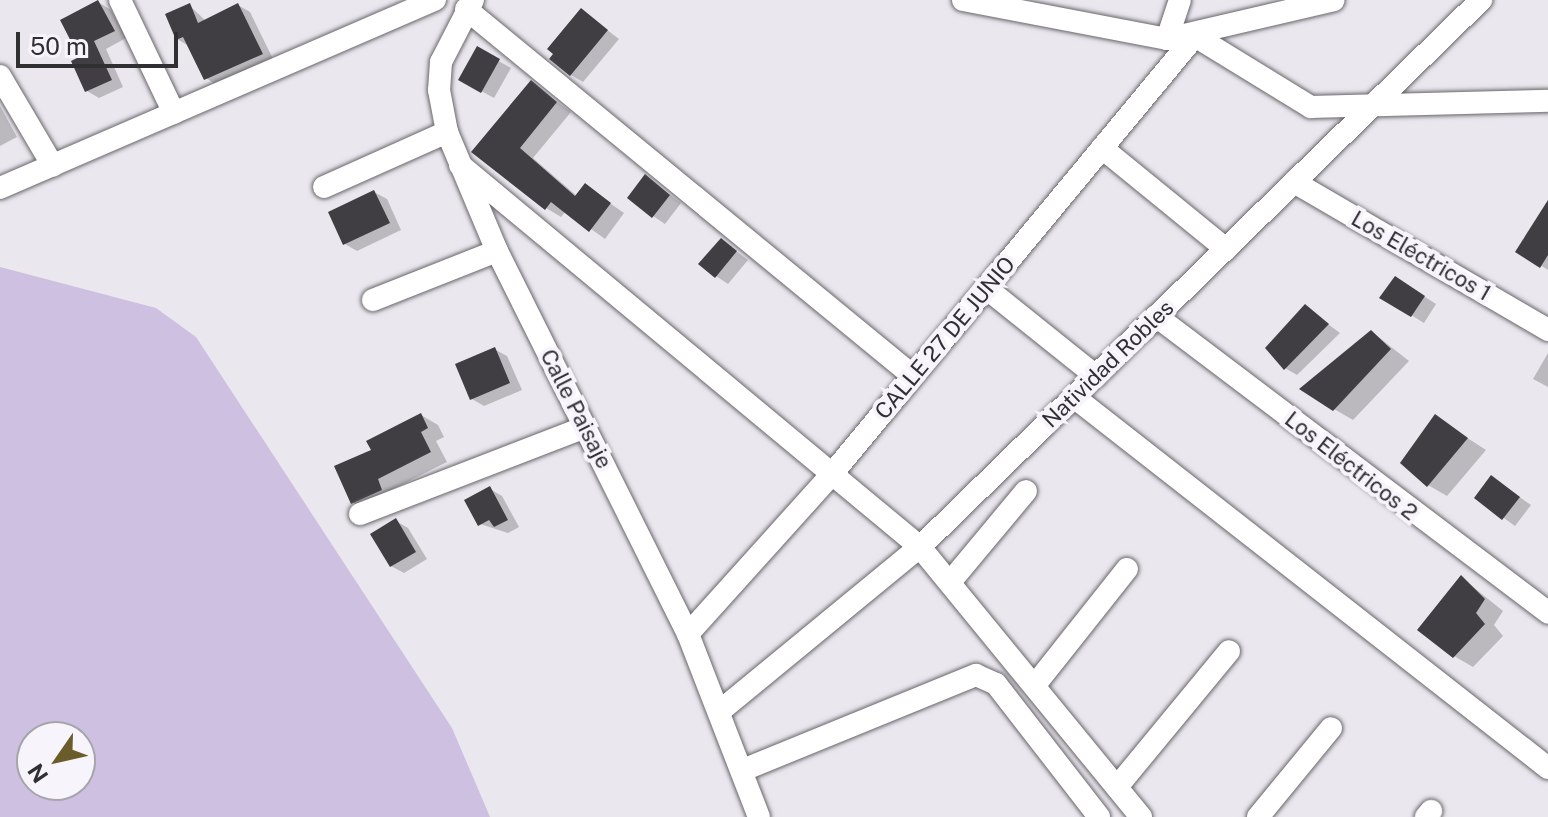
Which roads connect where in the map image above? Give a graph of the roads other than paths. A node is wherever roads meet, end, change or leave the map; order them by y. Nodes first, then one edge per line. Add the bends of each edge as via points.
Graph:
1 (120, 0) edge
2 (435, 0) edge
3 (963, 0) edge
4 (1180, 0) edge
5 (1334, 0) edge
6 (1481, 0) edge
7 (469, 4) edge
8 (1012, 6) edge
9 (1195, 36) junction
10 (1167, 39) junction
11 (0, 76) edge
12 (1548, 101) edge
13 (1373, 105) junction
14 (174, 113) junction
15 (447, 132) junction
16 (1102, 148) junction
17 (460, 165) junction
18 (53, 166) junction
19 (1294, 182) junction
20 (324, 187) dead end
21 (0, 188) edge
22 (1226, 249) junction
23 (497, 251) junction
24 (986, 288) junction
25 (373, 300) dead end
26 (1156, 316) junction
27 (1548, 330) edge
28 (913, 376) junction
29 (1096, 376) junction
30 (1074, 397) junction
31 (585, 427) junction
32 (832, 474) junction
33 (1026, 491) dead end
34 (360, 514) dead end
35 (920, 547) junction
36 (1127, 569) dead end
37 (951, 581) junction
38 (1548, 613) edge
39 (688, 634) junction
40 (1229, 651) dead end
41 (1035, 685) junction
42 (720, 711) junction
43 (1331, 728) dead end
44 (1548, 768) edge
45 (743, 770) junction
46 (1117, 787) junction
47 (759, 817) edge
48 (1099, 817) edge
49 (1141, 817) edge
50 (1258, 817) edge

1 - 14 street
2 - 14 street
3 - 8 street
4 - 10 street
5 - 9 street
6 - 13 street, Natividad Robles
7 - 15 street, Calle Paisaje via 441,62 439,90
7 - 28 street
8 - 10 street
9 - 10 street
9 - 13 street via 1311,107
9 - 16 street, CALLE 27 DE JUNIO
11 - 18 street
12 - 13 street
13 - 19 street, Natividad Robles
14 - 18 street
15 - 17 street, Calle Paisaje
15 - 20 street
16 - 22 street
16 - 24 street, CALLE 27 DE JUNIO
17 - 23 street, Calle Paisaje
17 - 32 street
18 - 21 street
19 - 22 street, Natividad Robles
19 - 27 street, Los Eléctricos 1
22 - 26 street, Natividad Robles
23 - 25 street
23 - 31 street, Calle Paisaje
24 - 28 street, CALLE 27 DE JUNIO
24 - 29 street
26 - 29 street, Natividad Robles
26 - 38 street, Los Eléctricos 2
28 - 32 street, CALLE 27 DE JUNIO
29 - 30 street, Natividad Robles
30 - 35 street, Natividad Robles
30 - 44 street
31 - 34 street
31 - 39 street, Calle Paisaje
32 - 35 street
32 - 39 street, CALLE 27 DE JUNIO
33 - 37 street
35 - 37 street
35 - 42 street, Natividad Robles
36 - 41 street
37 - 41 street
39 - 42 street, Calle Paisaje
40 - 46 street
41 - 46 street
42 - 45 street, Calle Paisaje
43 - 50 street
45 - 47 street, Calle Paisaje
45 - 48 street via 976,675 996,684
46 - 49 street

